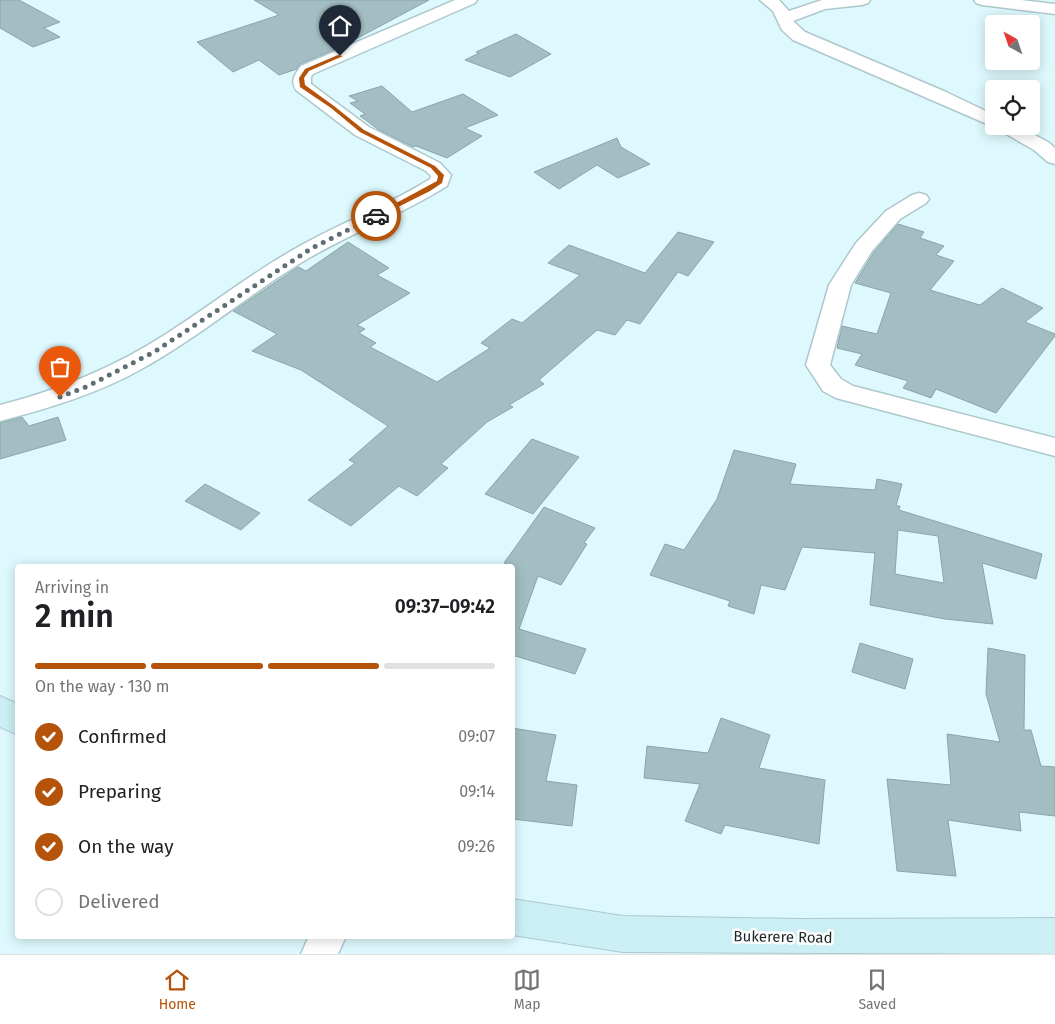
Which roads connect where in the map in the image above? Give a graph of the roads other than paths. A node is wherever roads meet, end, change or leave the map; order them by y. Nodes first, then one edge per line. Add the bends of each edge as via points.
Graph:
1 (468, 0) edge
2 (768, 0) edge
3 (862, 0) edge
4 (982, 0) edge
5 (1055, 9) edge
6 (786, 18) junction
7 (985, 118) edge
8 (1020, 135) edge
9 (1055, 158) edge
10 (919, 199) dead end
11 (0, 413) edge
12 (1055, 447) edge
13 (0, 710) edge
14 (15, 719) edge
15 (515, 917) edge
16 (1055, 936) edge
17 (326, 939) edge
18 (319, 954) edge

1 - 11 street via 307,70 302,78 302,86 362,131 433,167 441,175 440,182 312,248 154,352 88,386 46,402
2 - 6 street via 780,8
3 - 6 street via 822,5
4 - 5 street
6 - 7 street via 787,25 805,39
8 - 9 street
10 - 12 street via 893,215 864,248 840,285 818,365 832,385 844,392
13 - 14 main road
15 - 16 main road, Bukerere Road via 623,934
17 - 18 street

